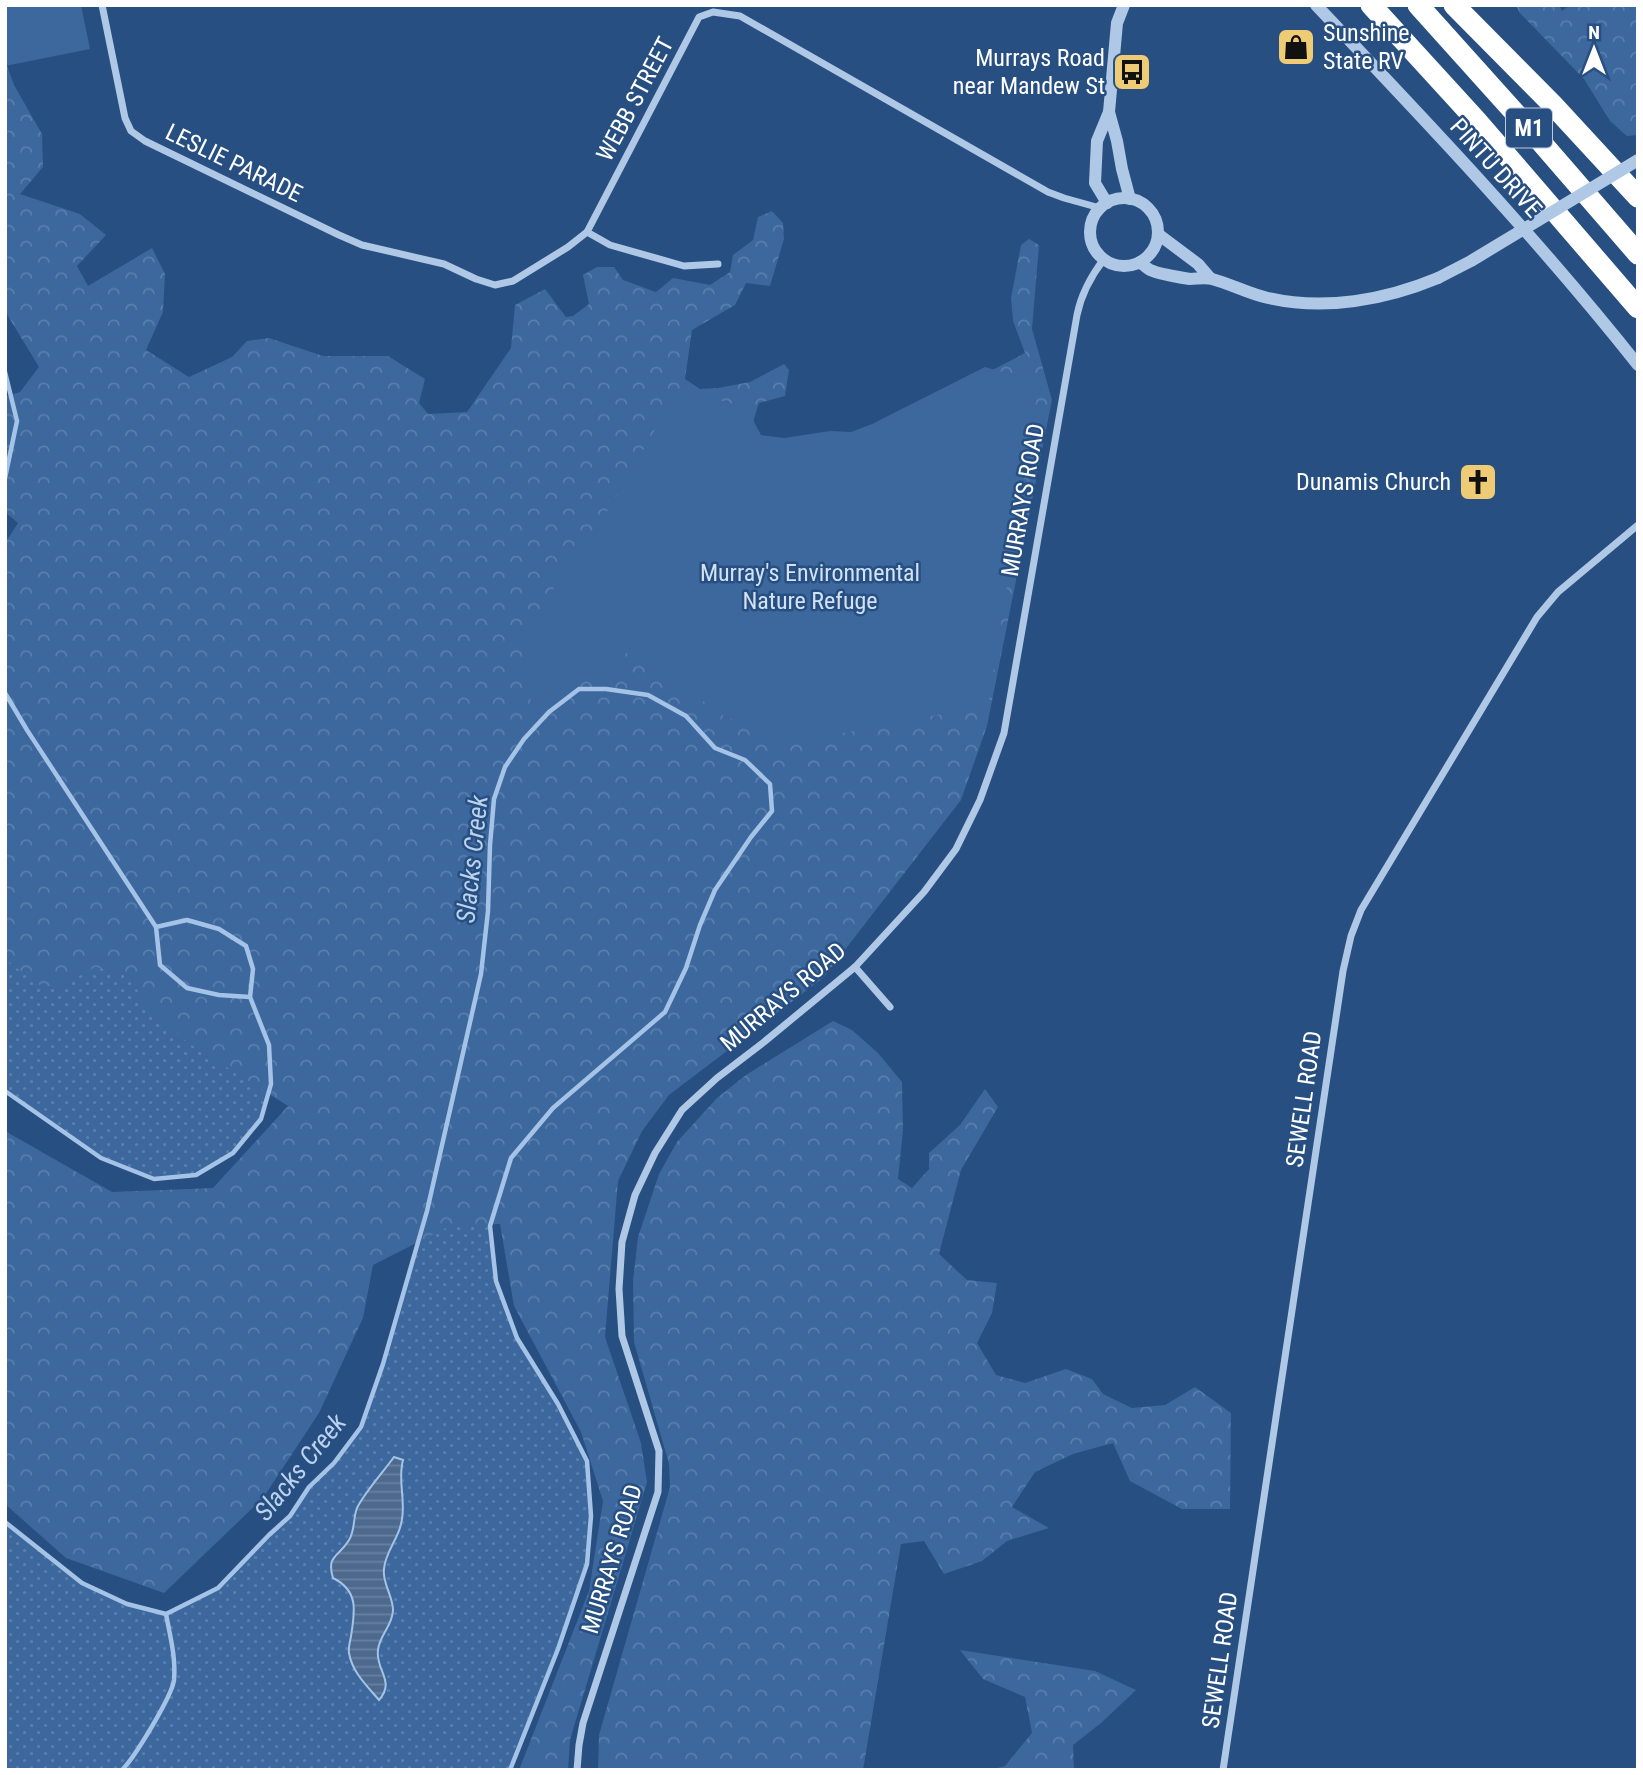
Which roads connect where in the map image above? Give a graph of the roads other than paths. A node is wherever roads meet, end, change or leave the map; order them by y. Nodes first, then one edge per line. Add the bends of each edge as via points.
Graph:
1 (102, 5) edge
2 (1112, 5) edge
3 (1124, 5) edge
4 (1317, 5) edge
5 (1371, 5) edge
6 (1418, 5) edge
7 (1454, 5) edge
8 (1117, 23) junction
9 (1109, 112) junction
10 (1638, 160) edge
11 (1638, 197) edge
12 (1130, 199) junction
13 (1103, 205) junction
14 (587, 232) junction
15 (1158, 234) junction
16 (1638, 254) edge
17 (1104, 259) junction
18 (1140, 262) junction
19 (444, 264) joint
20 (719, 264) dead end
21 (1210, 278) junction
22 (1638, 308) edge
23 (1638, 365) edge
24 (1638, 525) edge
25 (855, 967) junction
26 (890, 1007) dead end
27 (578, 1770) edge
28 (1223, 1770) edge

1 - 19 street, LESLIE PARADE via 131,131 362,245
2 - 8 street
3 - 8 street
4 - 23 street, PINTU DRIVE via 1528,233
5 - 22 highway, M1
6 - 16 highway, M1
7 - 11 highway
8 - 9 street
9 - 12 street
9 - 13 street via 1097,141 1095,164 1095,183
10 - 21 street, bridge via 1471,261 1438,278 1378,298 1292,302
12 - 13 street
12 - 15 street via 1154,215
13 - 14 street, WEBB STREET via 1048,192 740,16 713,12 699,17
13 - 17 street via 1090,228 1091,240
14 - 19 street, WEBB STREET via 513,281 495,285
14 - 20 street via 610,245 684,266
15 - 18 street via 1155,246
15 - 21 street
17 - 18 street via 1121,266
17 - 25 street, MURRAYS ROAD via 1076,315 1004,733 956,849 924,892
18 - 21 street via 1152,271 1189,279
24 - 28 street, SEWELL ROAD via 1558,592 1537,617 1362,910 1351,936
25 - 26 street
25 - 27 street, MURRAYS ROAD via 682,1110 635,1195 622,1241 622,1336 659,1451 658,1492 583,1723

